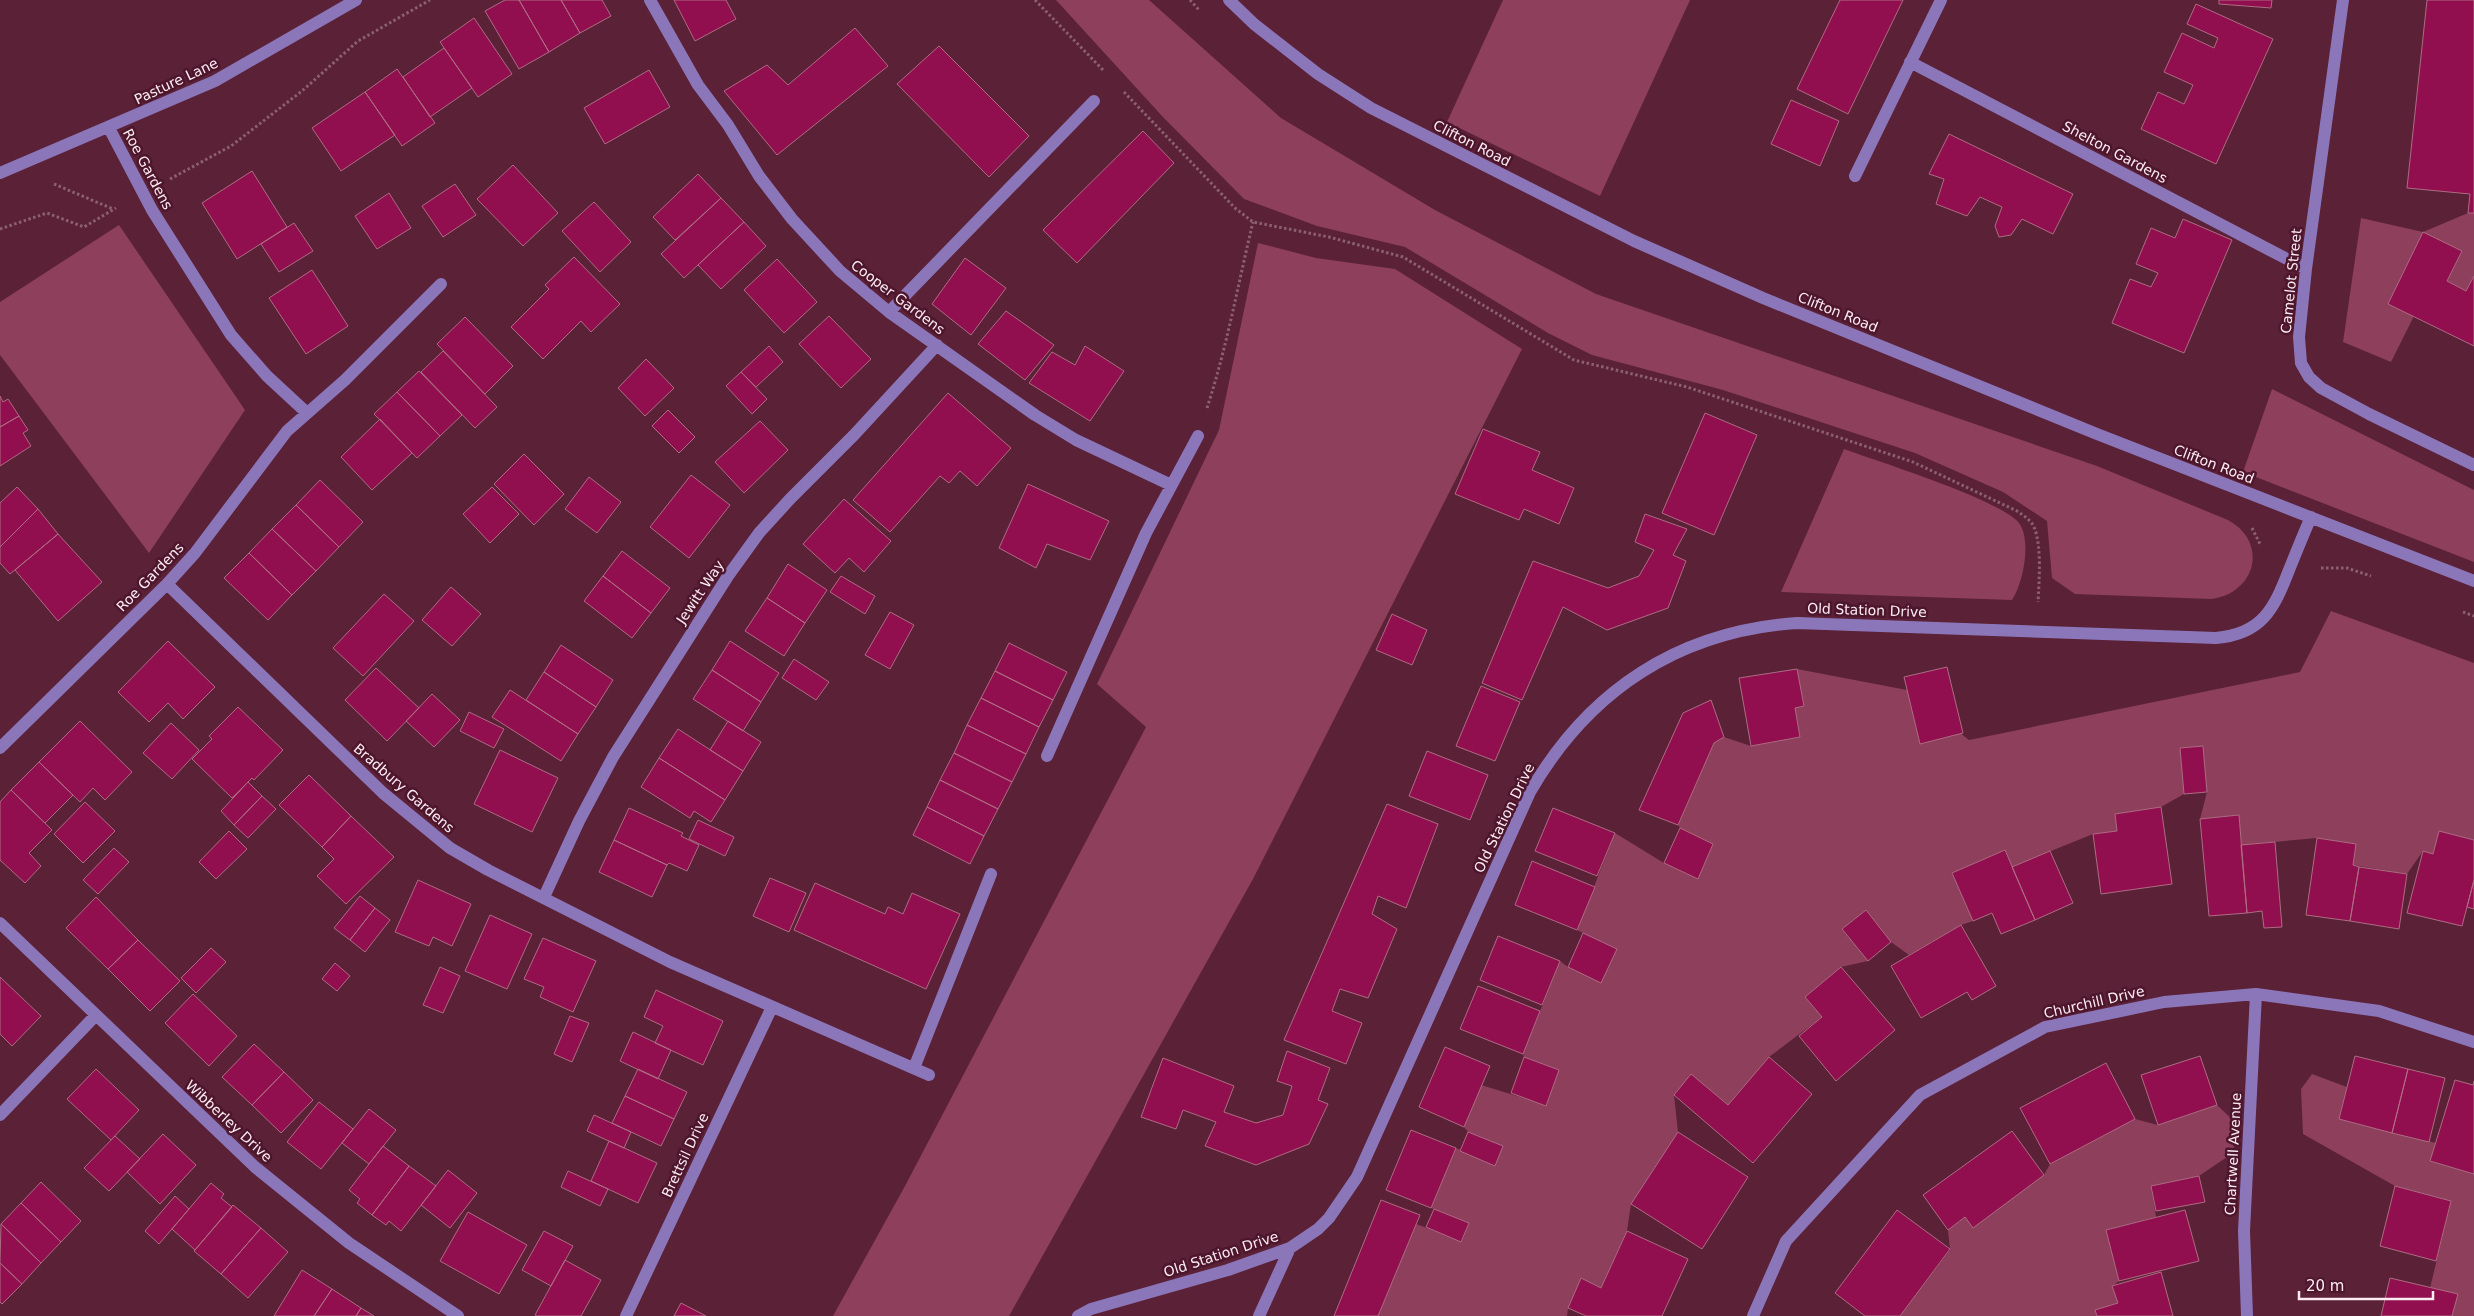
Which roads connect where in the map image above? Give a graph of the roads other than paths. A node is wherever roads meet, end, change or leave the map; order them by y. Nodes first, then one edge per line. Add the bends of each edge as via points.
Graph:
1 (356, 0) edge
2 (650, 0) edge
3 (1229, 0) edge
4 (1941, 0) edge
5 (2343, 0) edge
6 (1910, 62) junction
7 (1094, 100) dead end
8 (109, 128) junction
9 (0, 173) edge
10 (1855, 176) dead end
11 (2306, 269) junction
12 (441, 284) dead end
13 (889, 312) junction
14 (938, 345) junction
15 (307, 413) junction
16 (1198, 436) road end
17 (2474, 465) edge
18 (1172, 485) junction
19 (2310, 517) junction
20 (2474, 581) edge
21 (167, 584) junction
22 (0, 748) edge
23 (1047, 756) dead end
24 (991, 874) dead end
25 (544, 897) junction
26 (0, 923) edge
27 (2256, 994) junction
28 (772, 1007) junction
29 (96, 1015) junction
30 (2474, 1042) edge
31 (914, 1068) junction
32 (929, 1075) dead end
33 (0, 1115) edge
34 (1290, 1248) junction
35 (458, 1316) edge
36 (626, 1316) edge
37 (1078, 1316) edge
38 (1259, 1316) edge
39 (1754, 1316) edge
40 (2248, 1316) edge

1 - 8 street, Pasture Lane via 215,82
2 - 13 street, Cooper Gardens via 698,85 728,125 759,176 792,219 840,271
3 - 19 street, Clifton Road via 1318,74 1371,108 1634,241 1868,341
4 - 6 street
5 - 11 street, Camelot Street
6 - 10 street
6 - 11 street, Shelton Gardens
7 - 13 street
8 - 9 street, Pasture Lane
8 - 15 street, Roe Gardens via 144,193 232,335 267,376
11 - 17 street, Camelot Street via 2299,351 2309,378 2320,388 2369,414
12 - 15 street, Roe Gardens via 345,380
13 - 14 street, Cooper Gardens
14 - 18 street, Cooper Gardens via 1004,394 1076,440
14 - 25 street, Jewitt Way via 759,533 728,576 613,756
15 - 21 street, Roe Gardens via 272,449 195,553
16 - 18 street
18 - 23 street via 1146,533
19 - 20 street, Clifton Road
19 - 34 street, Old Station Drive via 2276,602 2260,622 2240,634 2216,638 1797,623 1764,625 1704,641 1678,652 1609,694 1565,738 1530,792 1357,1177 1329,1218
21 - 22 street, Roe Gardens
21 - 25 street, Bradbury Gardens via 423,828 488,870
24 - 31 street
25 - 28 street, Bradbury Gardens via 670,962
26 - 29 street, Wibberley Drive
27 - 30 street, Churchill Drive via 2379,1011
27 - 39 street, Churchill Drive via 2164,1002 2045,1027 1920,1095 1786,1241
27 - 40 street, Chartwell Avenue via 2244,1231
28 - 31 street, Bradbury Gardens
28 - 36 street, Brettsil Drive
29 - 33 street
29 - 35 street, Wibberley Drive via 238,1151 312,1214
31 - 32 street, Bradbury Gardens
34 - 37 street, Old Station Drive via 1228,1270 1091,1309
34 - 38 street

